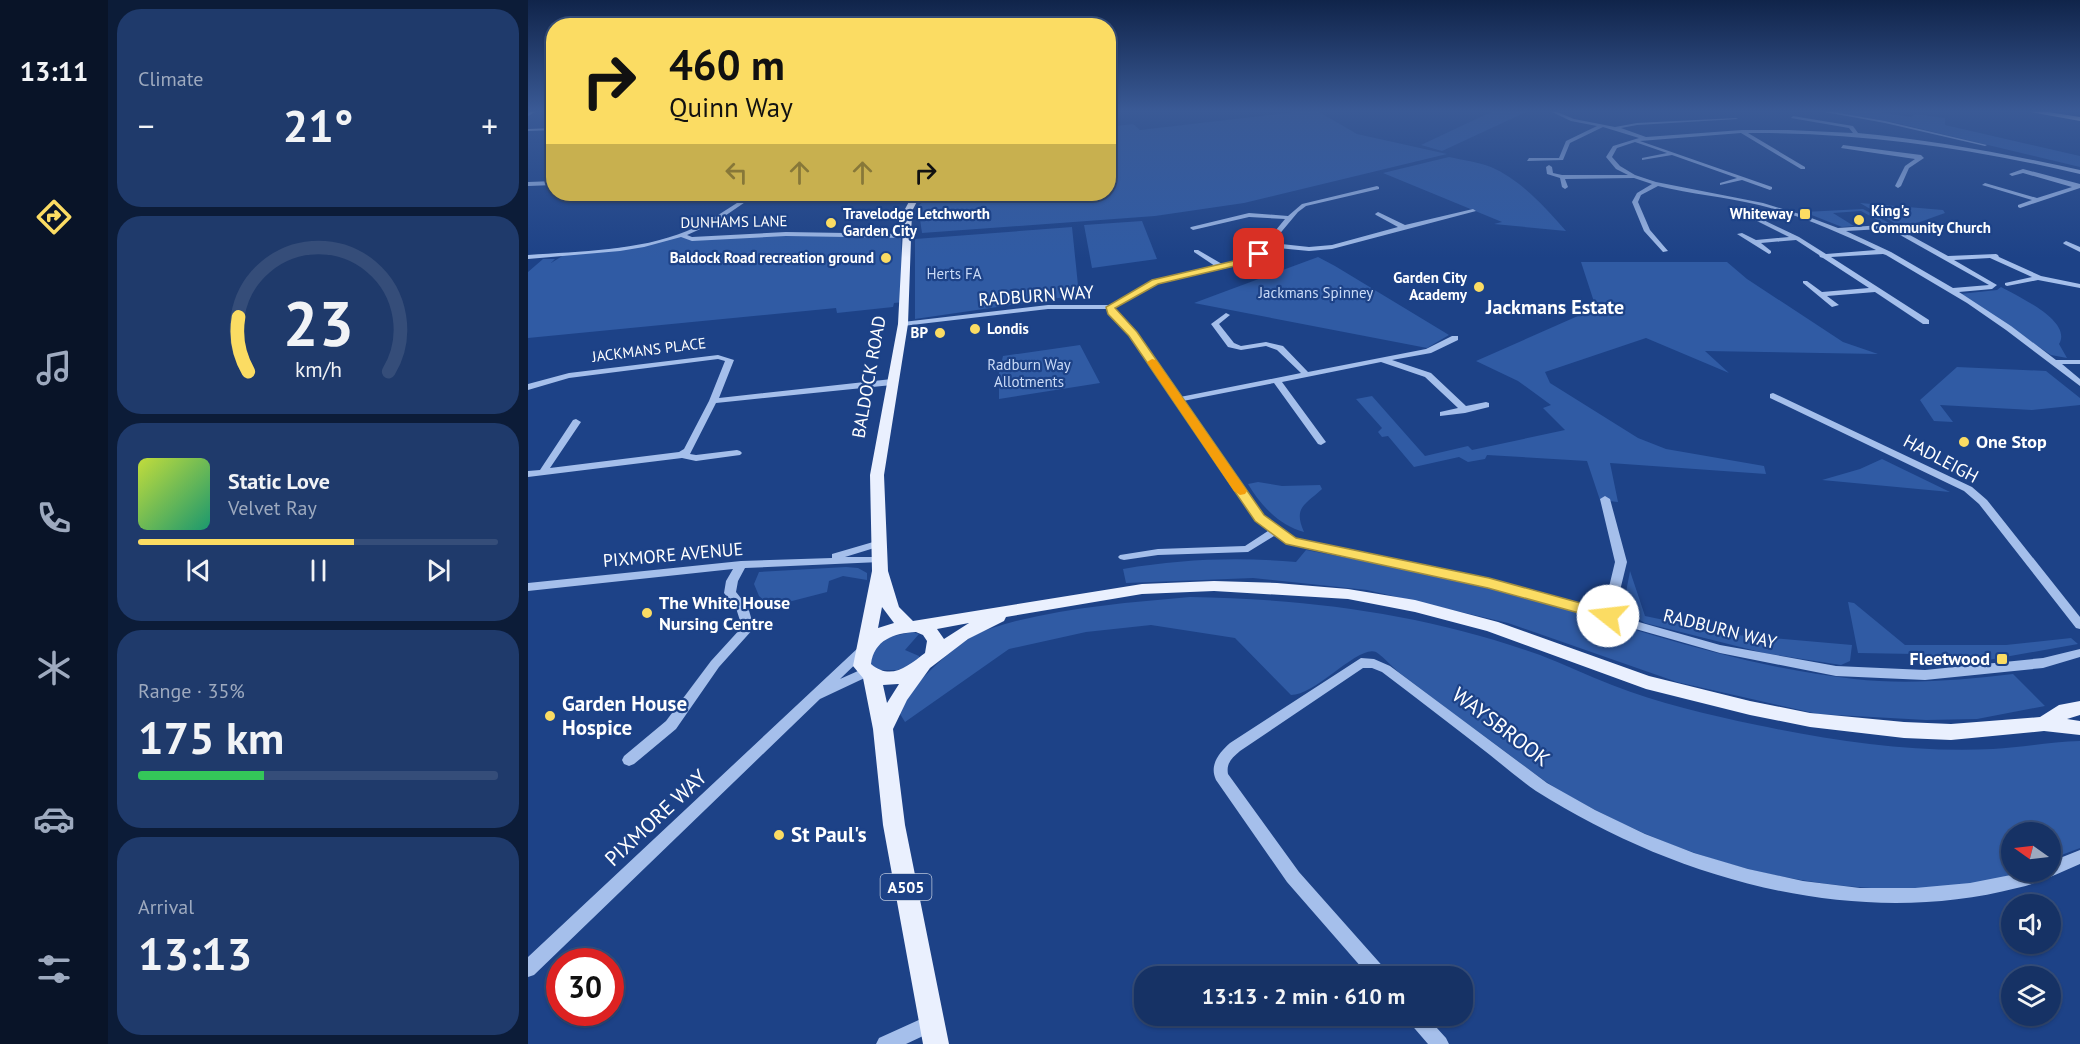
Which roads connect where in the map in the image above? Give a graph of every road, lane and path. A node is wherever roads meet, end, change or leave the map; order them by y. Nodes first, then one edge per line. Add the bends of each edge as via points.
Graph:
1 (1611, 161) edge
2 (1695, 161) edge
3 (1791, 161) edge
4 (1917, 161) edge
5 (2033, 161) edge
6 (2043, 161) edge
7 (1549, 167) dead end
8 (1803, 168) dead end
9 (2034, 169) dead end
10 (2080, 170) edge
11 (2023, 171) junction
12 (2012, 174) dead end
13 (1633, 177) junction
14 (1743, 178) junction
15 (1564, 182) junction
16 (546, 183) edge
17 (1722, 183) dead end
18 (528, 184) edge
19 (1582, 184) dead end
20 (1657, 184) junction
21 (1985, 185) dead end
22 (1898, 186) dead end
23 (2080, 186) edge
24 (1378, 188) dead end
25 (1770, 188) dead end
26 (2037, 200) junction
27 (743, 201) edge
28 (913, 201) edge
29 (2020, 206) dead end
30 (1462, 208) dead end
31 (1378, 214) dead end
32 (1291, 218) junction
33 (1755, 218) dead end
34 (1404, 226) junction
35 (1193, 228) dead end
36 (1839, 230) junction
37 (1740, 234) dead end
38 (680, 235) junction
39 (907, 236) junction
40 (1797, 238) junction
41 (1755, 242) junction
42 (2066, 243) dead end
43 (1268, 245) junction
44 (2080, 250) edge
45 (1196, 251) dead end
46 (1664, 251) dead end
47 (1769, 252) dead end
48 (1884, 252) junction
49 (2002, 255) dead end
50 (1822, 256) junction
51 (1991, 256) junction
52 (528, 257) edge
53 (1948, 258) junction
54 (1222, 267) junction
55 (2039, 278) junction
56 (1805, 282) dead end
57 (2007, 284) dead end
58 (2080, 286) edge
59 (1874, 290) junction
60 (1949, 290) junction
61 (1820, 294) junction
62 (1835, 304) dead end
63 (1110, 307) junction
64 (1226, 315) dead end
65 (1926, 322) dead end
66 (903, 324) junction
67 (1455, 338) dead end
68 (1380, 360) junction
69 (2054, 362) junction
70 (2080, 362) edge
71 (1305, 373) junction
72 (1276, 380) junction
73 (892, 382) junction
74 (2080, 383) edge
75 (528, 387) edge
76 (1773, 396) dead end
77 (1176, 400) junction
78 (712, 401) junction
79 (1486, 405) dead end
80 (1465, 410) junction
81 (1443, 414) dead end
82 (576, 422) dead end
83 (1321, 442) dead end
84 (736, 453) dead end
85 (682, 455) junction
86 (543, 472) junction
87 (528, 474) edge
88 (1605, 499) dead end
89 (1274, 531) junction
90 (880, 543) junction
91 (1124, 557) dead end
92 (821, 561) junction
93 (741, 565) junction
94 (880, 565) junction
95 (528, 587) edge
96 (1015, 610) junction
97 (1608, 616) junction
98 (2080, 625) edge
99 (912, 626) junction
100 (865, 647) junction
101 (2080, 653) edge
102 (928, 661) junction
103 (869, 674) junction
104 (813, 698) junction
105 (2080, 708) edge
106 (2044, 724) junction
107 (2080, 728) edge
108 (883, 729) junction
109 (629, 760) dead end
110 (2080, 857) edge
111 (2061, 865) edge
112 (2011, 882) edge
113 (1371, 966) edge
114 (528, 969) edge
115 (1424, 1026) edge
116 (934, 1034) edge
117 (885, 1044) edge
118 (1440, 1044) edge

1 - 13 street
2 - 14 street
3 - 8 street
4 - 22 street via 1907,167
5 - 10 street
6 - 10 street
7 - 15 street via 1550,174
9 - 11 street
11 - 12 street
11 - 23 street
13 - 15 street
13 - 20 street
14 - 17 street
14 - 25 street
15 - 19 street
16 - 18 street
20 - 36 street via 1760,204
20 - 46 street via 1639,194 1635,202 1647,231
21 - 26 street
23 - 26 street
24 - 32 street via 1308,204
26 - 29 street
27 - 38 street via 707,225
28 - 39 main road, BALDOCK ROAD via 908,211
30 - 34 street via 1472,212
31 - 34 street
32 - 35 street via 1249,215
32 - 43 street
33 - 40 street
34 - 43 street via 1327,248
36 - 48 street
36 - 53 street via 1895,229
37 - 41 street
38 - 39 street, DUNHAMS LANE via 692,239 786,234
38 - 52 street, DUNHAMS LANE via 599,252
39 - 66 main road, BALDOCK ROAD
40 - 41 street
40 - 50 street
41 - 47 street
42 - 44 street
43 - 54 street via 1253,257
45 - 54 street
48 - 50 street
48 - 60 street
49 - 51 street
50 - 59 street
51 - 53 street
51 - 55 street
53 - 60 street via 1993,285
54 - 63 street via 1155,282
55 - 57 street
55 - 58 street
56 - 61 street
59 - 61 street
59 - 65 street
60 - 69 street
61 - 62 street
63 - 66 street, RADBURN WAY via 1048,307
63 - 77 street, RADBURN WAY via 1133,334
64 - 71 street via 1215,324 1231,345 1238,348 1266,344 1280,348
66 - 73 main road, BALDOCK ROAD
67 - 68 street via 1428,351
68 - 71 street
68 - 80 street via 1428,375
69 - 70 street
69 - 74 street
71 - 72 street
72 - 77 street
72 - 83 street
73 - 78 street
73 - 90 main road, BALDOCK ROAD via 877,476
75 - 78 street, JACKMANS PLACE via 569,376 725,357 730,360
76 - 98 street, HADLEIGH via 1968,489 1983,502
77 - 89 street, RADBURN WAY via 1253,510
78 - 85 street, JACKMANS PLACE via 688,451
79 - 80 street
80 - 81 street
82 - 86 street
84 - 85 street via 696,458
85 - 86 street
86 - 87 street
88 - 97 street via 1621,562
89 - 91 street via 1248,549
89 - 97 street, RADBURN WAY via 1291,541 1489,583
90 - 92 street, PIXMORE AVENUE
90 - 94 main road, BALDOCK ROAD
92 - 93 street, PIXMORE AVENUE
92 - 94 street, PIXMORE AVENUE
93 - 95 street, PIXMORE AVENUE
93 - 109 street via 730,593 742,607 748,628 715,664 671,725
94 - 99 main road, BALDOCK ROAD via 893,615
94 - 100 main road, BALDOCK ROAD
96 - 99 main road
96 - 102 main road via 967,631
96 - 106 main road via 1142,589 1224,586 1348,594 1481,623 1646,682 1810,720 1951,732
97 - 101 street, RADBURN WAY via 1720,649 1806,667 1874,675 1925,675 2043,663
99 - 100 main road via 886,632
99 - 102 main road, BALDOCK ROAD via 928,629 936,636 938,645
100 - 103 main road via 860,658
100 - 104 street, PIXMORE WAY
102 - 103 main road via 896,677
102 - 108 main road via 900,696
103 - 104 street, PIXMORE WAY
103 - 108 main road, A505
104 - 114 street, PIXMORE WAY
105 - 106 main road via 2066,710
106 - 107 main road
108 - 116 main road, A505 via 894,825
110 - 111 street
112 - 113 street, WAYSBROOK via 1923,896 1849,895 1733,872 1650,843 1578,808 1540,786 1386,669 1361,663 1235,747 1224,756 1219,769 1293,877
115 - 118 street
116 - 117 street

